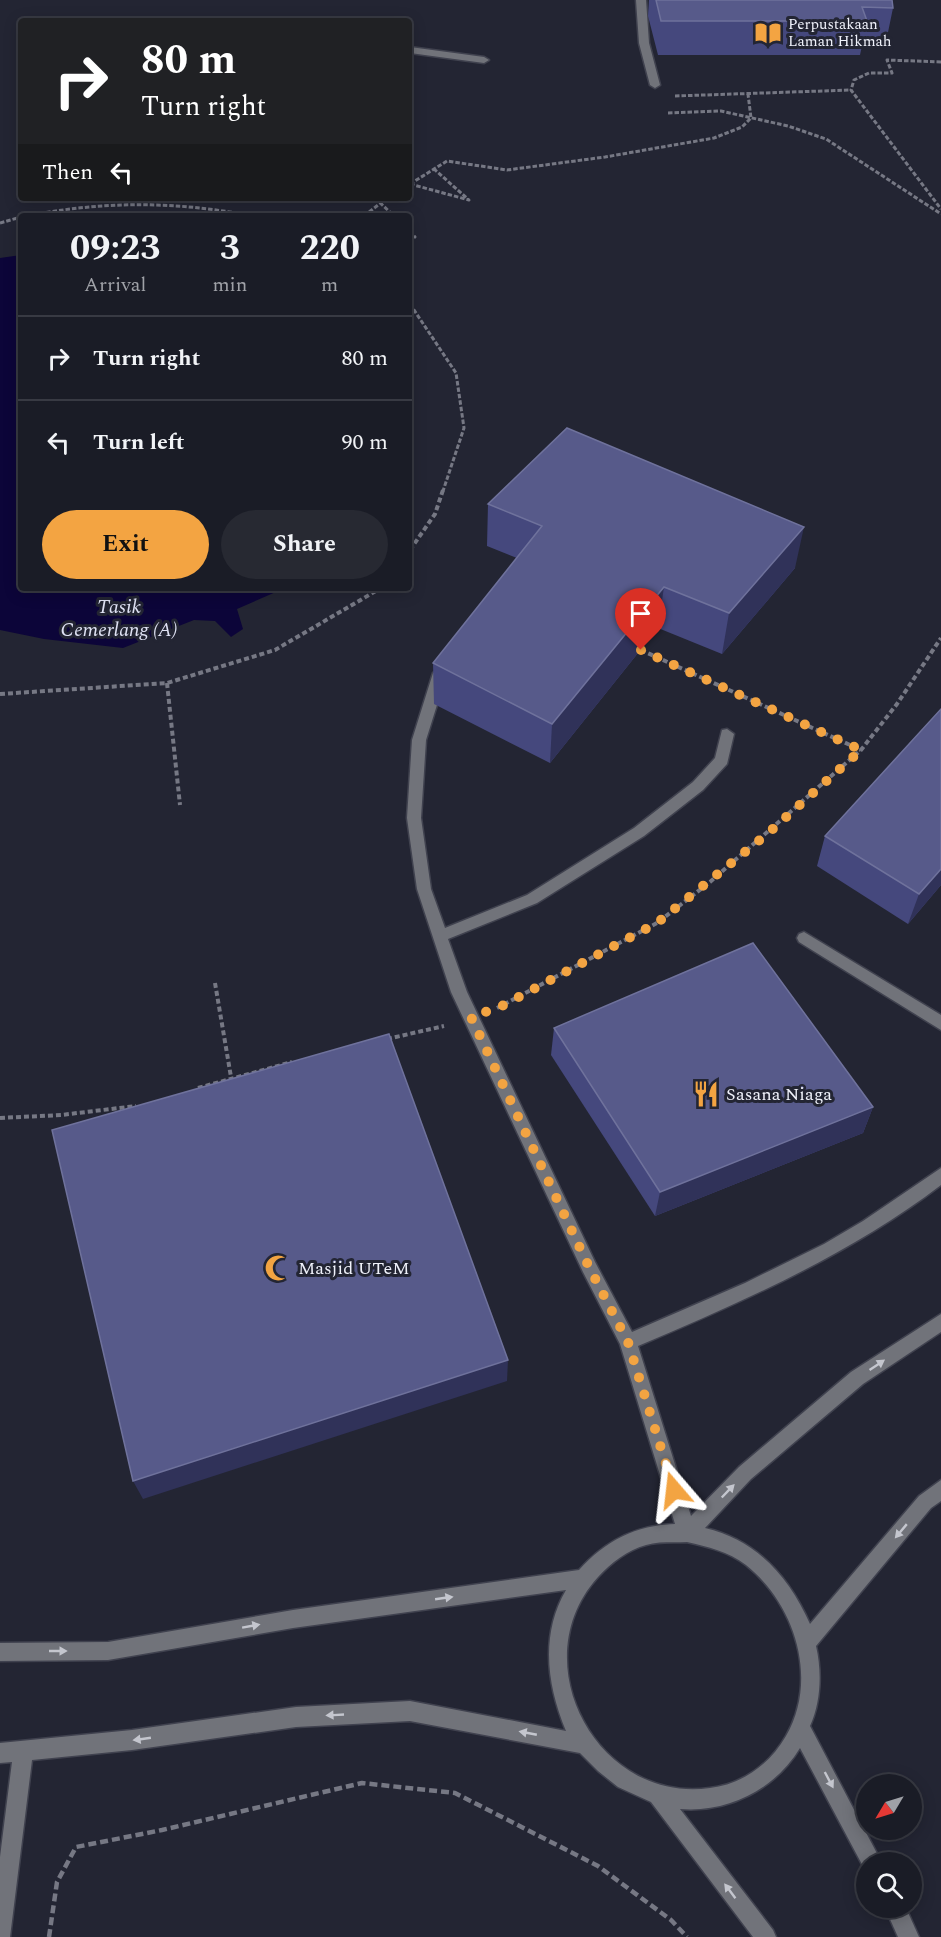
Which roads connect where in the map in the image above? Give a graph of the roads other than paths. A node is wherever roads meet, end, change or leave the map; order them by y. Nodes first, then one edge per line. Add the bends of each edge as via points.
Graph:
1 (642, 0) edge
2 (412, 50) edge
3 (484, 60) dead end
4 (655, 85) dead end
5 (448, 660) edge
6 (727, 734) dead end
7 (440, 936) junction
8 (804, 938) dead end
9 (941, 1023) edge
10 (941, 1175) edge
11 (941, 1322) edge
12 (628, 1342) junction
13 (941, 1489) edge
14 (687, 1533) junction
15 (581, 1579) junction
16 (807, 1642) junction
17 (0, 1652) edge
18 (801, 1729) junction
19 (585, 1744) junction
20 (23, 1752) junction
21 (0, 1753) edge
22 (658, 1797) junction
23 (866, 1852) edge
24 (900, 1918) edge
25 (0, 1937) edge
26 (766, 1937) edge
27 (909, 1937) edge

1 - 4 street via 640,28
2 - 3 street
5 - 7 street via 441,669 419,740 414,818 424,889
6 - 7 street via 722,760 698,786 639,832 532,899
7 - 12 street via 471,1017
8 - 9 street
10 - 12 street via 845,1242 740,1295
14 -> 11 street via 746,1473 857,1378
12 - 14 street
13 -> 16 street via 925,1502
14 - 15 street via 647,1536 610,1551
14 - 16 street via 727,1543 762,1567 790,1600
17 -> 15 street via 108,1651 293,1618
15 - 19 street via 562,1617 556,1659 564,1703
16 - 18 street via 811,1686
18 - 22 street via 778,1765 743,1791 702,1802
18 -> 23 street
19 -> 20 street via 410,1711 297,1717
19 - 22 street via 618,1777
20 - 21 street
20 - 25 street
26 -> 22 street
24 - 27 street

